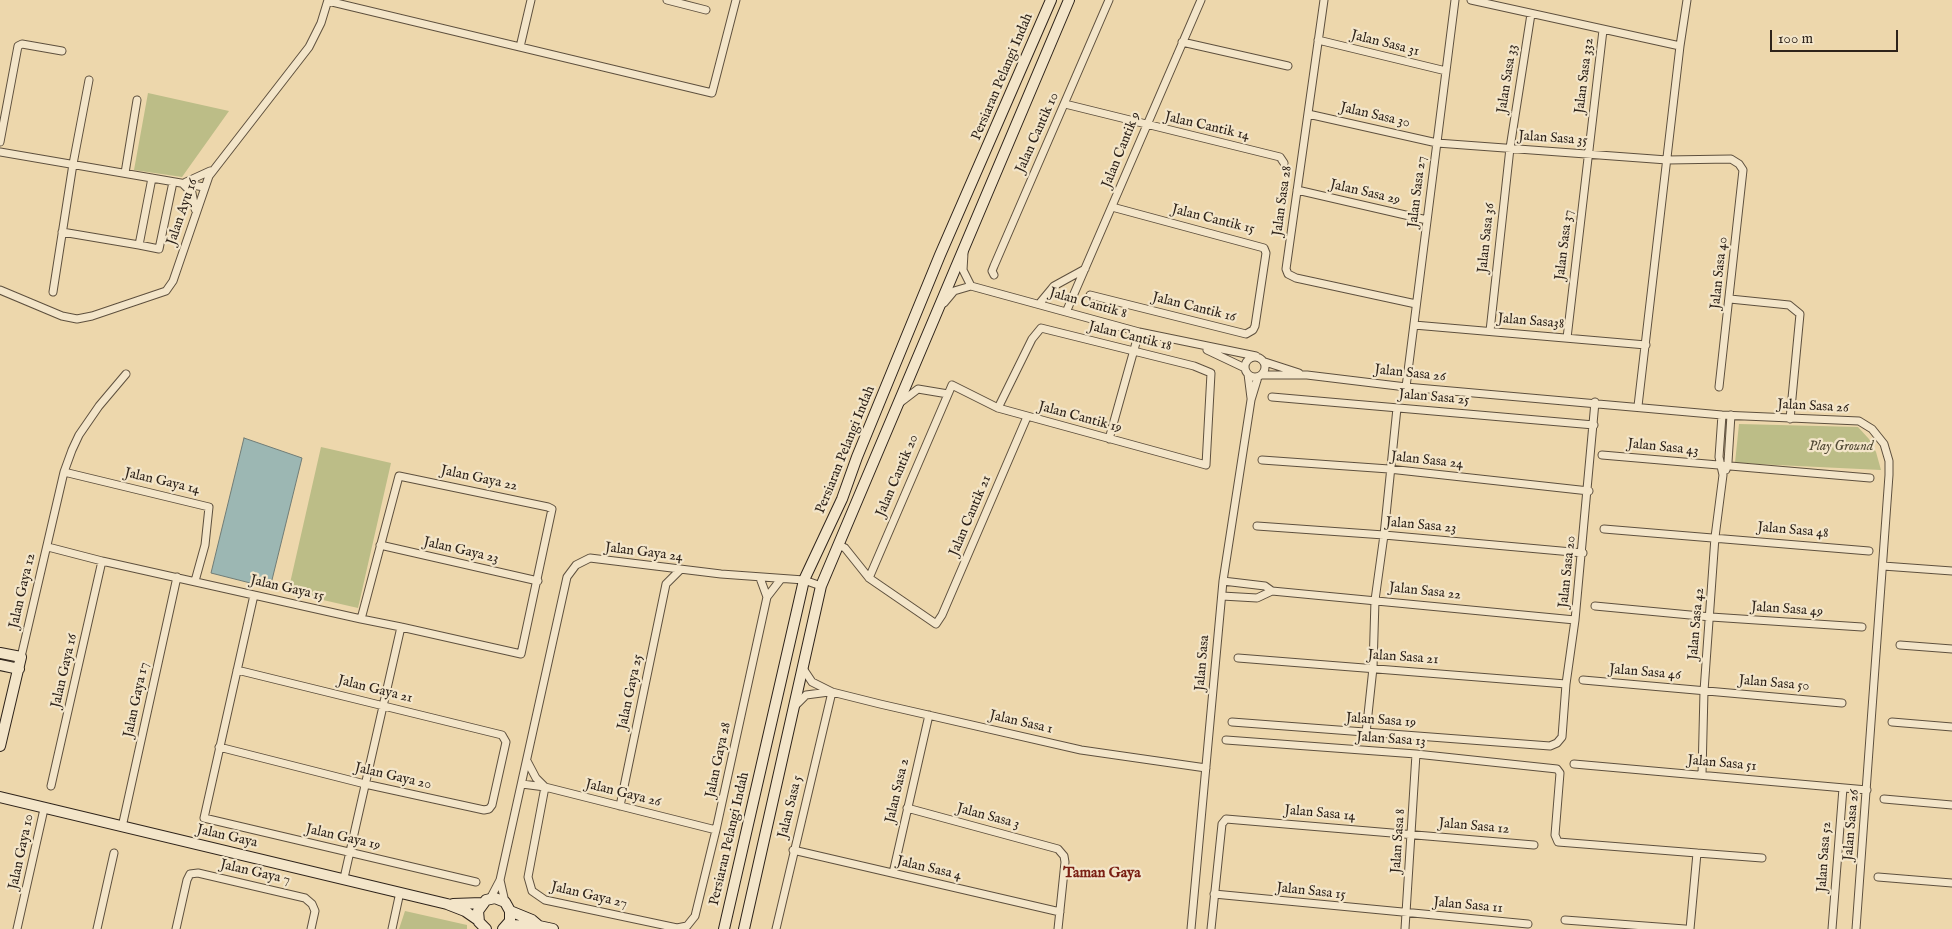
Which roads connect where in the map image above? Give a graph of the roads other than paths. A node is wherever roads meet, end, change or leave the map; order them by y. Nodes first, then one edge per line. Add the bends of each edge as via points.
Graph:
1 (531, 0) edge
2 (667, 0) edge
3 (736, 0) edge
4 (1051, 0) edge
5 (1069, 0) edge
6 (1109, 0) edge
7 (1201, 0) edge
8 (1324, 0) edge
9 (1456, 0) edge
10 (1471, 0) edge
11 (1687, 0) edge
12 (328, 1) edge
13 (706, 10) dead end
14 (1531, 14) junction
15 (1603, 30) junction
16 (1318, 40) junction
17 (1182, 42) junction
18 (1680, 46) junction
19 (520, 47) junction
20 (62, 51) dead end
21 (1288, 66) dead end
22 (1446, 71) junction
23 (90, 80) dead end
24 (137, 100) dead end
25 (1065, 104) junction
26 (1308, 114) junction
27 (1146, 126) junction
28 (0, 142) edge
29 (1437, 143) junction
30 (1510, 148) junction
31 (0, 152) edge
32 (1588, 154) junction
33 (1667, 160) junction
34 (1284, 162) dead end
35 (73, 164) junction
36 (1739, 164) joint
37 (216, 166) junction
38 (125, 173) junction
39 (152, 178) junction
40 (172, 182) junction
41 (183, 183) junction
42 (204, 187) junction
43 (1297, 190) junction
44 (1112, 207) junction
45 (196, 212) junction
46 (1427, 220) junction
47 (62, 232) junction
48 (965, 241) junction
49 (139, 245) junction
50 (1086, 269) junction
51 (994, 276) dead end
52 (971, 286) junction
53 (0, 290) edge
54 (52, 292) dead end
55 (1260, 292) joint
56 (1090, 295) dead end
57 (1730, 299) junction
58 (1039, 304) junction
59 (1416, 304) junction
60 (937, 310) junction
61 (1067, 310) junction
62 (1414, 325) junction
63 (1490, 331) junction
64 (1139, 332) junction
65 (1567, 338) junction
66 (1646, 345) junction
67 (1198, 346) junction
68 (1135, 351) junction
69 (1256, 356) junction
70 (1265, 362) junction
71 (1246, 371) junction
72 (126, 374) dead end
73 (1306, 375) junction
74 (1260, 376) junction
75 (952, 385) joint
76 (1406, 387) junction
77 (1719, 387) dead end
78 (948, 394) junction
79 (1272, 397) dead end
80 (1251, 400) junction
81 (1595, 402) junction
82 (897, 406) junction
83 (1638, 406) junction
84 (998, 408) junction
85 (1396, 408) junction
86 (1722, 414) junction
87 (1731, 415) junction
88 (1027, 417) junction
89 (1790, 419) junction
90 (1594, 425) junction
91 (1109, 439) junction
92 (1602, 455) dead end
93 (1262, 460) dead end
94 (1206, 465) joint
95 (1724, 467) junction
96 (1389, 469) junction
97 (64, 472) junction
98 (1870, 478) dead end
99 (1589, 491) junction
100 (1257, 526) dead end
101 (1604, 529) dead end
102 (1384, 534) junction
103 (1715, 537) junction
104 (380, 545) junction
105 (838, 545) junction
106 (48, 547) junction
107 (1869, 551) dead end
108 (1583, 553) junction
109 (102, 561) junction
110 (1883, 566) junction
111 (660, 568) junction
112 (680, 570) junction
113 (1952, 572) edge
114 (177, 577) junction
115 (760, 578) junction
116 (869, 578) junction
117 (781, 579) junction
118 (804, 580) junction
119 (538, 581) junction
120 (1223, 581) junction
121 (194, 582) junction
122 (666, 584) junction
123 (821, 586) junction
124 (1272, 591) junction
125 (254, 595) junction
126 (1222, 596) junction
127 (767, 597) junction
128 (1375, 600) junction
129 (1595, 606) dead end
130 (1711, 617) junction
131 (361, 618) junction
132 (1576, 620) junction
133 (401, 627) junction
134 (1862, 627) dead end
135 (1900, 645) dead end
136 (1952, 649) edge
137 (0, 653) edge
138 (521, 654) joint
139 (21, 657) junction
140 (1238, 658) dead end
141 (0, 665) edge
142 (1373, 668) junction
143 (18, 669) junction
144 (237, 670) junction
145 (804, 670) junction
146 (1583, 680) dead end
147 (1566, 684) junction
148 (1704, 691) junction
149 (832, 692) junction
150 (1842, 703) dead end
151 (383, 705) junction
152 (795, 706) junction
153 (929, 715) junction
154 (1232, 722) dead end
155 (1892, 722) dead end
156 (1952, 727) edge
157 (1366, 733) junction
158 (505, 738) joint
159 (1226, 740) dead end
160 (1557, 743) joint
161 (0, 746) edge
162 (219, 747) junction
163 (1416, 754) junction
164 (527, 760) junction
165 (1574, 764) dead end
166 (1206, 768) junction
167 (1702, 774) junction
168 (365, 784) junction
169 (522, 784) junction
170 (51, 786) dead end
171 (545, 788) junction
172 (1843, 788) junction
173 (1867, 790) junction
174 (0, 798) edge
175 (1884, 799) dead end
176 (1952, 805) edge
177 (620, 806) junction
178 (907, 808) junction
179 (44, 809) junction
180 (122, 827) junction
181 (716, 830) junction
182 (1413, 834) junction
183 (1534, 845) dead end
184 (793, 850) junction
185 (350, 852) junction
186 (114, 853) dead end
187 (1697, 853) junction
188 (1762, 858) dead end
189 (892, 873) junction
190 (1878, 877) dead end
191 (344, 878) junction
192 (500, 880) junction
193 (476, 882) dead end
194 (1952, 883) edge
195 (400, 892) junction
196 (1214, 894) junction
197 (486, 901) junction
198 (447, 904) junction
199 (507, 906) junction
200 (1060, 912) junction
201 (1406, 914) junction
202 (727, 915) junction
203 (1565, 920) dead end
204 (1528, 924) dead end
205 (481, 926) edge
206 (539, 926) junction
207 (687, 926) joint
208 (505, 927) edge
209 (17, 929) edge
210 (97, 929) edge
211 (176, 929) edge
212 (312, 929) edge
213 (392, 929) edge
214 (553, 929) edge
215 (719, 929) edge
216 (724, 929) edge
217 (746, 929) edge
218 (776, 929) edge
219 (1058, 929) edge
220 (1191, 929) edge
221 (1211, 929) edge
222 (1405, 929) edge
223 (1685, 929) edge
224 (1690, 929) edge
225 (1832, 929) edge
226 (1856, 929) edge

1 - 19 street
2 - 13 street
3 - 19 street via 712,93
4 - 118 main road, Persiaran Pelangi Indah via 940,255 842,499
5 - 48 main road, Persiaran Pelangi Indah
6 - 25 street, Jalan Cantik 10
7 - 17 street, Jalan Cantik 9
8 - 16 street, Jalan Sasa 28
9 - 22 street, Jalan Sasa 27
10 - 14 street
11 - 18 street
12 - 19 street
12 - 37 street, Jalan Ayu 16 via 309,47
14 - 15 street
14 - 30 street, Jalan Sasa 33
15 - 18 street
15 - 32 street, Jalan Sasa 332
16 - 22 street, Jalan Sasa 31
16 - 26 street, Jalan Sasa 28
17 - 21 street
17 - 27 street, Jalan Cantik 9
18 - 33 street
20 - 28 street via 24,44 18,46
22 - 29 street, Jalan Sasa 27
23 - 35 street
24 - 38 street
25 - 27 street, Jalan Cantik 14
25 - 51 street, Jalan Cantik 10 via 994,266
26 - 29 street, Jalan Sasa 30
26 - 43 street, Jalan Sasa 28
27 - 34 street, Jalan Cantik 14 via 1280,157
27 - 44 street, Jalan Cantik 9
29 - 30 street, Jalan Sasa 35
29 - 46 street, Jalan Sasa 27
30 - 32 street, Jalan Sasa 35
30 - 63 street, Jalan Sasa 36
31 - 35 street
32 - 33 street, Jalan Sasa 35
32 - 65 street, Jalan Sasa 37
33 - 36 street, Jalan Sasa 35 via 1731,159
33 - 66 street
35 - 38 street
35 - 47 street
36 - 57 street, Jalan Sasa 40 via 1743,170
37 - 41 street via 197,179
37 - 42 street, Jalan Ayu 16
38 - 39 street
39 - 40 street
39 - 49 street
40 - 41 street
40 - 49 street via 159,249
41 - 42 street
41 - 45 street via 194,199
42 - 45 street, Jalan Ayu 16
43 - 46 street, Jalan Sasa 29
43 - 59 street, Jalan Sasa 28 via 1286,269 1288,274
44 - 50 street, Jalan Cantik 9
44 - 55 street, Jalan Cantik 15 via 1260,245 1266,253
45 - 53 street, Jalan Ayu 16 via 173,281 160,294 78,319 62,316
46 - 59 street, Jalan Sasa 27
47 - 49 street
47 - 54 street
48 - 52 street via 963,270
48 - 60 main road, Persiaran Pelangi Indah
50 - 58 street via 1054,286
50 - 61 street, Jalan Cantik 9
52 - 58 street, Jalan Cantik 8
52 - 60 street via 954,291
55 - 56 street, Jalan Cantik 16 via 1256,326 1246,334
57 - 77 street, Jalan Sasa 40
57 - 89 street via 1789,304 1800,314
58 - 61 street, Jalan Cantik 8
59 - 62 street, Jalan Sasa 27
60 - 82 main road, Persiaran Pelangi Indah
61 - 64 street, Jalan Cantik 8
62 - 63 street, Jalan Sasa38
62 - 76 street, Jalan Sasa 27
63 - 65 street, Jalan Sasa38
64 - 67 street, Jalan Cantik 8
64 - 68 street
65 - 66 street, Jalan Sasa38
66 - 83 street
67 - 69 street
67 - 71 street
68 - 84 street, Jalan Cantik 18 via 1041,328 1032,339
68 - 91 street
68 - 94 street, Jalan Cantik 18 via 1211,373
69 - 70 street
69 - 71 street via 1249,358
70 - 73 street, Jalan Sasa 26
70 - 74 street
71 - 74 street
71 - 80 street, Jalan Sasa
72 - 97 street, Jalan Gaya 12 via 79,435
73 - 74 street, Jalan Sasa 26
73 - 76 street, Jalan Sasa 26
74 - 80 street, Jalan Sasa
75 - 78 street, Jalan Cantik 20
75 - 84 street, Jalan Cantik 19
76 - 81 street, Jalan Sasa 26
78 - 82 street via 918,389
78 - 116 street, Jalan Cantik 20
79 - 85 street, Jalan Sasa 25
80 - 120 street, Jalan Sasa
81 - 83 street, Jalan Sasa 26
81 - 90 street, Jalan Sasa 20
82 - 105 main road, Persiaran Pelangi Indah
83 - 86 street, Jalan Sasa 26
84 - 88 street, Jalan Cantik 19
85 - 90 street, Jalan Sasa 25
85 - 96 street
86 - 87 street, Jalan Sasa 26
86 - 95 street, Jalan Sasa 42 via 1719,457
87 - 89 street, Jalan Sasa 26
87 - 95 street, Jalan Sasa 42
88 - 91 street, Jalan Cantik 19
88 - 116 street, Jalan Cantik 21 via 936,624
89 - 110 street, Jalan Sasa 26 via 1859,421 1872,429 1884,444 1889,461
90 - 99 street, Jalan Sasa 20
91 - 94 street, Jalan Cantik 19
92 - 95 street, Jalan Sasa 43
93 - 96 street, Jalan Sasa 24
95 - 98 street, Jalan Sasa 43
95 - 103 street, Jalan Sasa 42
96 - 99 street, Jalan Sasa 24
96 - 102 street
97 - 106 street, Jalan Gaya 12
97 - 121 street, Jalan Gaya 14 via 209,507 205,545
99 - 108 street, Jalan Sasa 20
100 - 102 street, Jalan Sasa 23
101 - 103 street, Jalan Sasa 48
102 - 108 street, Jalan Sasa 23
102 - 128 street
103 - 107 street, Jalan Sasa 48
103 - 130 street, Jalan Sasa 42
104 - 119 street, Jalan Gaya 23
104 - 119 street, Jalan Gaya 22 via 396,480 401,475 548,507 553,514
104 - 131 street, Jalan Gaya 22
105 - 116 street via 845,548
105 - 123 main road, Persiaran Pelangi Indah
106 - 109 street, Jalan Gaya 15
106 - 139 street, Jalan Gaya 12
108 - 132 street, Jalan Sasa 20
109 - 114 street, Jalan Gaya 15
109 - 170 street, Jalan Gaya 16
110 - 113 street
110 - 173 street, Jalan Sasa 26
111 - 112 street, Jalan Gaya 24
111 - 122 street
111 - 164 street, Jalan Gaya 24 via 590,558 576,565 567,577
112 - 115 street, Jalan Gaya 24
112 - 122 street
114 - 121 street, Jalan Gaya 15
114 - 180 street, Jalan Gaya 17
115 - 117 street, Jalan Gaya 24
115 - 127 street
117 - 118 street, Jalan Gaya 24
117 - 127 street, Jalan Gaya 28
118 - 123 street, Jalan Gaya 24
118 - 202 main road, Persiaran Pelangi Indah
119 - 138 street, Jalan Gaya 22
120 - 124 street, Jalan Sasa 22 via 1265,586
120 - 126 street, Jalan Sasa
121 - 125 street, Jalan Gaya 15
122 - 177 street, Jalan Gaya 25
123 - 145 main road, Persiaran Pelangi Indah
124 - 126 street, Jalan Sasa 22 via 1257,598
124 - 128 street, Jalan Sasa 22
125 - 131 street, Jalan Gaya 15
125 - 144 street
126 - 166 street, Jalan Sasa
127 - 181 street, Jalan Gaya 28
128 - 132 street, Jalan Sasa 22
128 - 142 street
129 - 130 street, Jalan Sasa 49
130 - 134 street, Jalan Sasa 49
130 - 148 street, Jalan Sasa 42
131 - 133 street, Jalan Gaya 15
132 - 147 street, Jalan Sasa 20
133 - 138 street, Jalan Gaya 15
133 - 151 street
135 - 136 street
137 - 139 main road
139 - 143 main road, Jalan Gaya 12
140 - 142 street, Jalan Sasa 21
141 - 143 main road
142 - 147 street, Jalan Sasa 21
142 - 157 street
143 - 161 main road, Jalan Gaya 12
144 - 151 street, Jalan Gaya 21
144 - 162 street
145 - 149 street, Jalan Sasa 1 via 812,682
145 - 152 main road, Persiaran Pelangi Indah
146 - 148 street, Jalan Sasa 46
147 - 160 street, Jalan Sasa 20 via 1562,736
148 - 150 street, Jalan Sasa 50
148 - 167 street, Jalan Sasa 42
149 - 152 street, Jalan Sasa 1 via 806,695
149 - 153 street, Jalan Sasa 1
149 - 184 street, Jalan Sasa 5
151 - 158 street, Jalan Gaya 21
151 - 168 street
152 - 217 main road, Persiaran Pelangi Indah
153 - 166 street, Jalan Sasa 1 via 1081,750
153 - 178 street, Jalan Sasa 2
154 - 157 street, Jalan Sasa 19
155 - 156 street
157 - 160 street, Jalan Sasa 19 via 1550,746
158 - 168 street, Jalan Gaya 20 via 492,805 487,810
159 - 163 street, Jalan Sasa 13
162 - 168 street, Jalan Gaya 20
162 - 185 street, Jalan Gaya 19 via 204,818
163 - 182 street, Jalan Sasa 8
163 - 187 street, Jalan Sasa 13 via 1557,768 1560,773 1555,835 1562,843
164 - 169 street, Jalan Gaya 24
164 - 171 street
165 - 167 street, Jalan Sasa 51
166 - 220 street, Jalan Sasa
167 - 172 street, Jalan Sasa 51
168 - 185 street
169 - 171 street, Jalan Gaya 26
169 - 192 street, Jalan Gaya 24
171 - 177 street, Jalan Gaya 26
171 - 207 street, Jalan Gaya 27 via 528,877 532,891 545,900 677,928
172 - 173 street, Jalan Sasa 51
172 - 225 street, Jalan Sasa 52
173 - 226 street, Jalan Sasa 26
174 - 179 main road, Jalan Gaya
175 - 176 street
177 - 181 street, Jalan Gaya 26
178 - 189 street, Jalan Sasa 2
178 - 200 street, Jalan Sasa 3 via 1053,847 1062,853 1065,862
179 - 180 main road, Jalan Gaya
179 - 209 street, Jalan Gaya 10
180 - 191 main road, Jalan Gaya
181 - 207 street, Jalan Gaya 28 via 695,916
182 - 183 street, Jalan Sasa 12
182 - 196 street, Jalan Sasa 14 via 1226,819 1222,824
182 - 201 street, Jalan Sasa 8
184 - 189 street, Jalan Sasa 4
184 - 218 street, Jalan Sasa 5
185 - 191 street
185 - 193 street, Jalan Gaya 19
186 - 210 street
187 - 188 street
187 - 224 street
189 - 200 street, Jalan Sasa 4
190 - 194 street
191 - 195 main road, Jalan Gaya
192 - 197 street, Jalan Gaya 24
192 - 199 street, Jalan Gaya 24
195 - 198 main road, Jalan Gaya
195 - 213 street
196 - 201 street, Jalan Sasa 15
196 - 221 street
197 - 198 main road, Jalan Gaya
197 - 199 main road, Jalan Gaya
197 - 205 main road via 478,911
198 - 205 main road, Jalan Gaya via 465,911
199 - 206 main road
199 - 208 main road
200 - 219 street
201 - 204 street, Jalan Sasa 11
201 - 222 street, Jalan Sasa 8
202 - 215 main road
202 - 216 main road, Persiaran Pelangi Indah
203 - 223 street
206 - 208 main road
206 - 214 main road
211 - 212 street, Jalan Gaya 7 via 187,880 190,874 198,873 305,898 315,912

